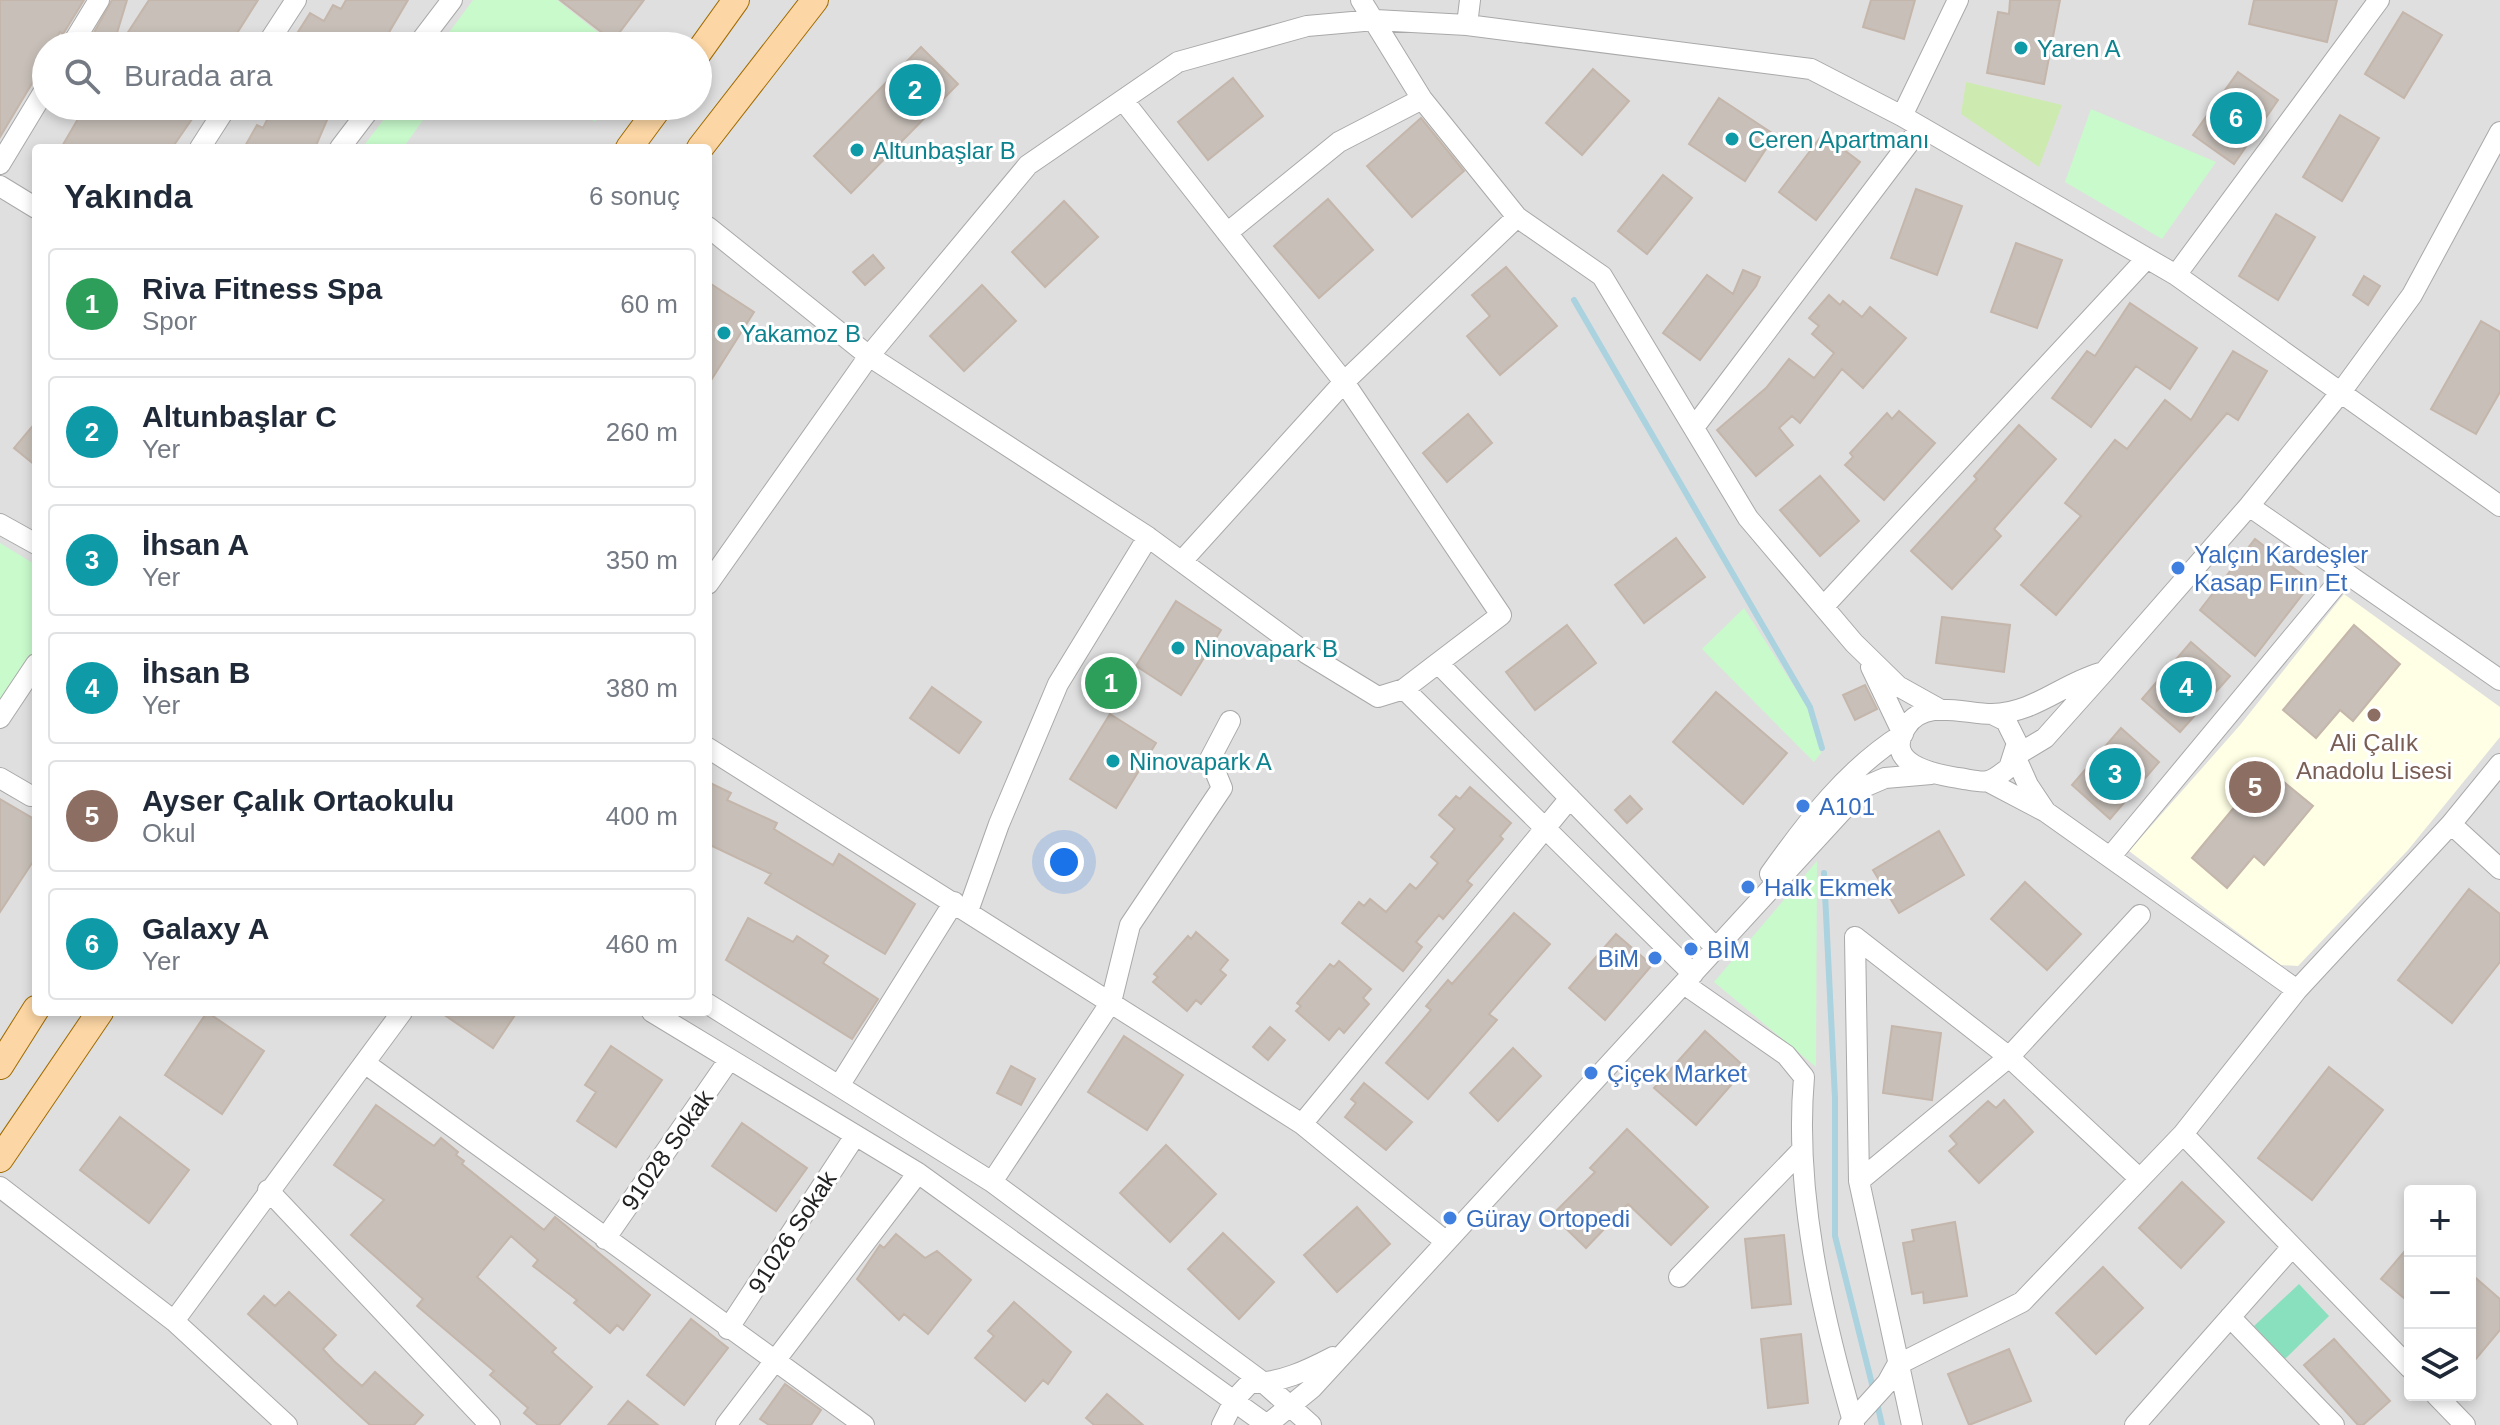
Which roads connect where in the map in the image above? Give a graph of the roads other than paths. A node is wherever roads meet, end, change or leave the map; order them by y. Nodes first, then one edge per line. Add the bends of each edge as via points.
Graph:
1 (99, 0) edge
2 (296, 0) edge
3 (452, 0) edge
4 (736, 0) edge
5 (815, 0) edge
6 (1361, 0) edge
7 (1470, 0) edge
8 (1958, 0) edge
9 (2379, 0) edge
10 (1375, 20) junction
11 (1467, 25) junction
12 (80, 32) edge
13 (275, 32) edge
14 (428, 32) edge
15 (712, 33) edge
16 (1422, 99) junction
17 (1123, 100) junction
18 (32, 111) edge
19 (1902, 116) junction
20 (218, 120) edge
21 (361, 120) edge
22 (650, 120) edge
23 (1921, 127) junction
24 (2500, 132) edge
25 (203, 144) edge
26 (343, 144) edge
27 (632, 144) edge
28 (703, 144) edge
29 (2500, 147) edge
30 (0, 164) edge
31 (0, 186) edge
32 (2459, 204) junction
33 (32, 206) edge
34 (1517, 217) junction
35 (712, 230) edge
36 (1227, 233) junction
37 (2147, 258) junction
38 (2176, 275) junction
39 (869, 356) junction
40 (1344, 382) junction
41 (2341, 392) junction
42 (1695, 426) junction
43 (2249, 506) junction
44 (2500, 506) edge
45 (0, 524) edge
46 (1148, 537) junction
47 (32, 541) edge
48 (1182, 561) junction
49 (2345, 574) junction
50 (712, 578) edge
51 (1825, 605) junction
52 (1854, 643) junction
53 (1438, 663) junction
54 (32, 670) edge
55 (2104, 672) junction
56 (2500, 680) edge
57 (1404, 689) junction
58 (1941, 710) junction
59 (1992, 714) junction
60 (0, 718) edge
61 (1230, 721) dead end
62 (1903, 734) junction
63 (712, 750) edge
64 (2015, 756) junction
65 (2500, 764) edge
66 (1931, 774) junction
67 (0, 778) edge
68 (1987, 781) junction
69 (31, 796) dead end
70 (1570, 798) junction
71 (2046, 812) junction
72 (2451, 824) junction
73 (1546, 827) junction
74 (2111, 856) junction
75 (2500, 869) edge
76 (961, 906) junction
77 (2140, 915) dead end
78 (1717, 949) junction
79 (1689, 979) junction
80 (2297, 990) junction
81 (1111, 1002) junction
82 (712, 1007) edge
83 (32, 1015) edge
84 (97, 1016) edge
85 (399, 1016) edge
86 (658, 1016) edge
87 (2009, 1057) junction
88 (729, 1060) junction
89 (366, 1064) junction
90 (0, 1066) edge
91 (839, 1086) junction
92 (1302, 1124) junction
93 (2183, 1134) junction
94 (855, 1136) junction
95 (1801, 1151) junction
96 (0, 1159) edge
97 (918, 1173) junction
98 (2140, 1179) junction
99 (1859, 1181) junction
100 (992, 1182) junction
101 (0, 1187) edge
102 (268, 1190) junction
103 (605, 1239) junction
104 (1445, 1241) junction
105 (2292, 1247) junction
106 (1679, 1277) dead end
107 (2230, 1317) junction
108 (174, 1321) junction
109 (728, 1329) junction
110 (1351, 1348) junction
111 (2404, 1362) edge
112 (775, 1363) junction
113 (1892, 1374) junction
114 (1264, 1383) junction
115 (1235, 1399) junction
116 (2442, 1401) edge
117 (1289, 1406) junction
118 (1264, 1424) edge
119 (1852, 1424) edge
120 (287, 1425) edge
121 (490, 1425) edge
122 (726, 1425) edge
123 (864, 1425) edge
124 (1222, 1425) edge
125 (1311, 1425) edge
126 (1912, 1425) edge
127 (2135, 1425) edge
128 (2334, 1425) edge
129 (2465, 1425) edge

1 - 12 street
2 - 13 street
3 - 14 street
4 - 15 main road
5 - 28 main road
6 - 10 street
7 - 11 street
8 - 19 street
9 - 38 street
10 - 11 street
10 - 16 street
10 - 17 street via 1307,26 1178,62
11 - 19 street via 1811,69
16 - 34 street
16 - 36 street via 1339,142
17 - 36 street
17 - 39 street via 1028,165
18 - 30 street
19 - 23 street
20 - 25 street
21 - 26 street
22 - 27 main road
23 - 37 street
23 - 42 street
24 - 32 street
29 - 32 street
31 - 33 street
32 - 41 street via 2412,295
34 - 40 street
34 - 42 street via 1602,276
35 - 39 street
36 - 40 street
37 - 38 street
37 - 51 street
38 - 41 street
39 - 46 street
39 - 50 street
40 - 48 street
40 - 53 street via 1501,615
41 - 43 street
41 - 44 street
42 - 51 street via 1748,518
43 - 49 street
43 - 55 street
45 - 47 street
46 - 48 street
46 - 76 street via 1058,684
48 - 57 street via 1306,653 1378,697
49 - 56 street
49 - 74 street
51 - 52 street
52 - 58 street via 1898,686
52 - 62 street
53 - 57 street
53 - 70 street
54 - 60 street
55 - 59 street via 2044,702
55 - 64 street via 2045,738
57 - 73 street
58 - 59 street
58 - 62 street via 1914,717
59 - 64 street via 2012,731
61 - 81 street via 1210,759 1222,788 1130,925
62 - 66 street via 1902,754 1909,764
62 - 78 street via 1862,763 1802,830
63 - 76 street
64 - 68 street via 2009,768
64 - 71 street
65 - 72 street
66 - 68 street
66 - 78 street via 1885,778 1864,787
67 - 69 street
68 - 71 street
70 - 73 street
70 - 78 street
71 - 74 street
72 - 75 street
72 - 80 street
73 - 79 street
73 - 92 street
74 - 80 street
76 - 81 street
76 - 91 street
77 - 87 street
78 - 79 street
79 - 95 street via 1786,1055 1804,1077
79 - 104 street
80 - 93 street
81 - 92 street
81 - 100 street
82 - 91 street
83 - 90 main road
84 - 96 main road
85 - 89 street
86 - 88 street
87 - 98 street
87 - 99 street
87 - 99 street via 1855,937
88 - 94 street
88 - 103 street, 91028 Sokak
89 - 102 street
89 - 103 street
91 - 100 street
92 - 104 street
93 - 98 street
93 - 105 street
94 - 97 street
94 - 109 street, 91026 Sokak
95 - 106 street
95 - 119 street via 1832,1346
97 - 112 street
97 - 115 street
98 - 113 street via 2022,1302
99 - 113 street
100 - 114 street
101 - 108 street
102 - 108 street
102 - 121 street
103 - 109 street
104 - 110 street
105 - 107 street
105 - 111 street
107 - 127 street
107 - 128 street
108 - 120 street
109 - 112 street
110 - 114 street via 1311,1369
110 - 117 street
112 - 122 street
112 - 123 street
113 - 119 street
113 - 126 street
114 - 115 street via 1250,1383
114 - 117 street
115 - 118 street
115 - 124 street
116 - 129 street
117 - 118 street
117 - 125 street

